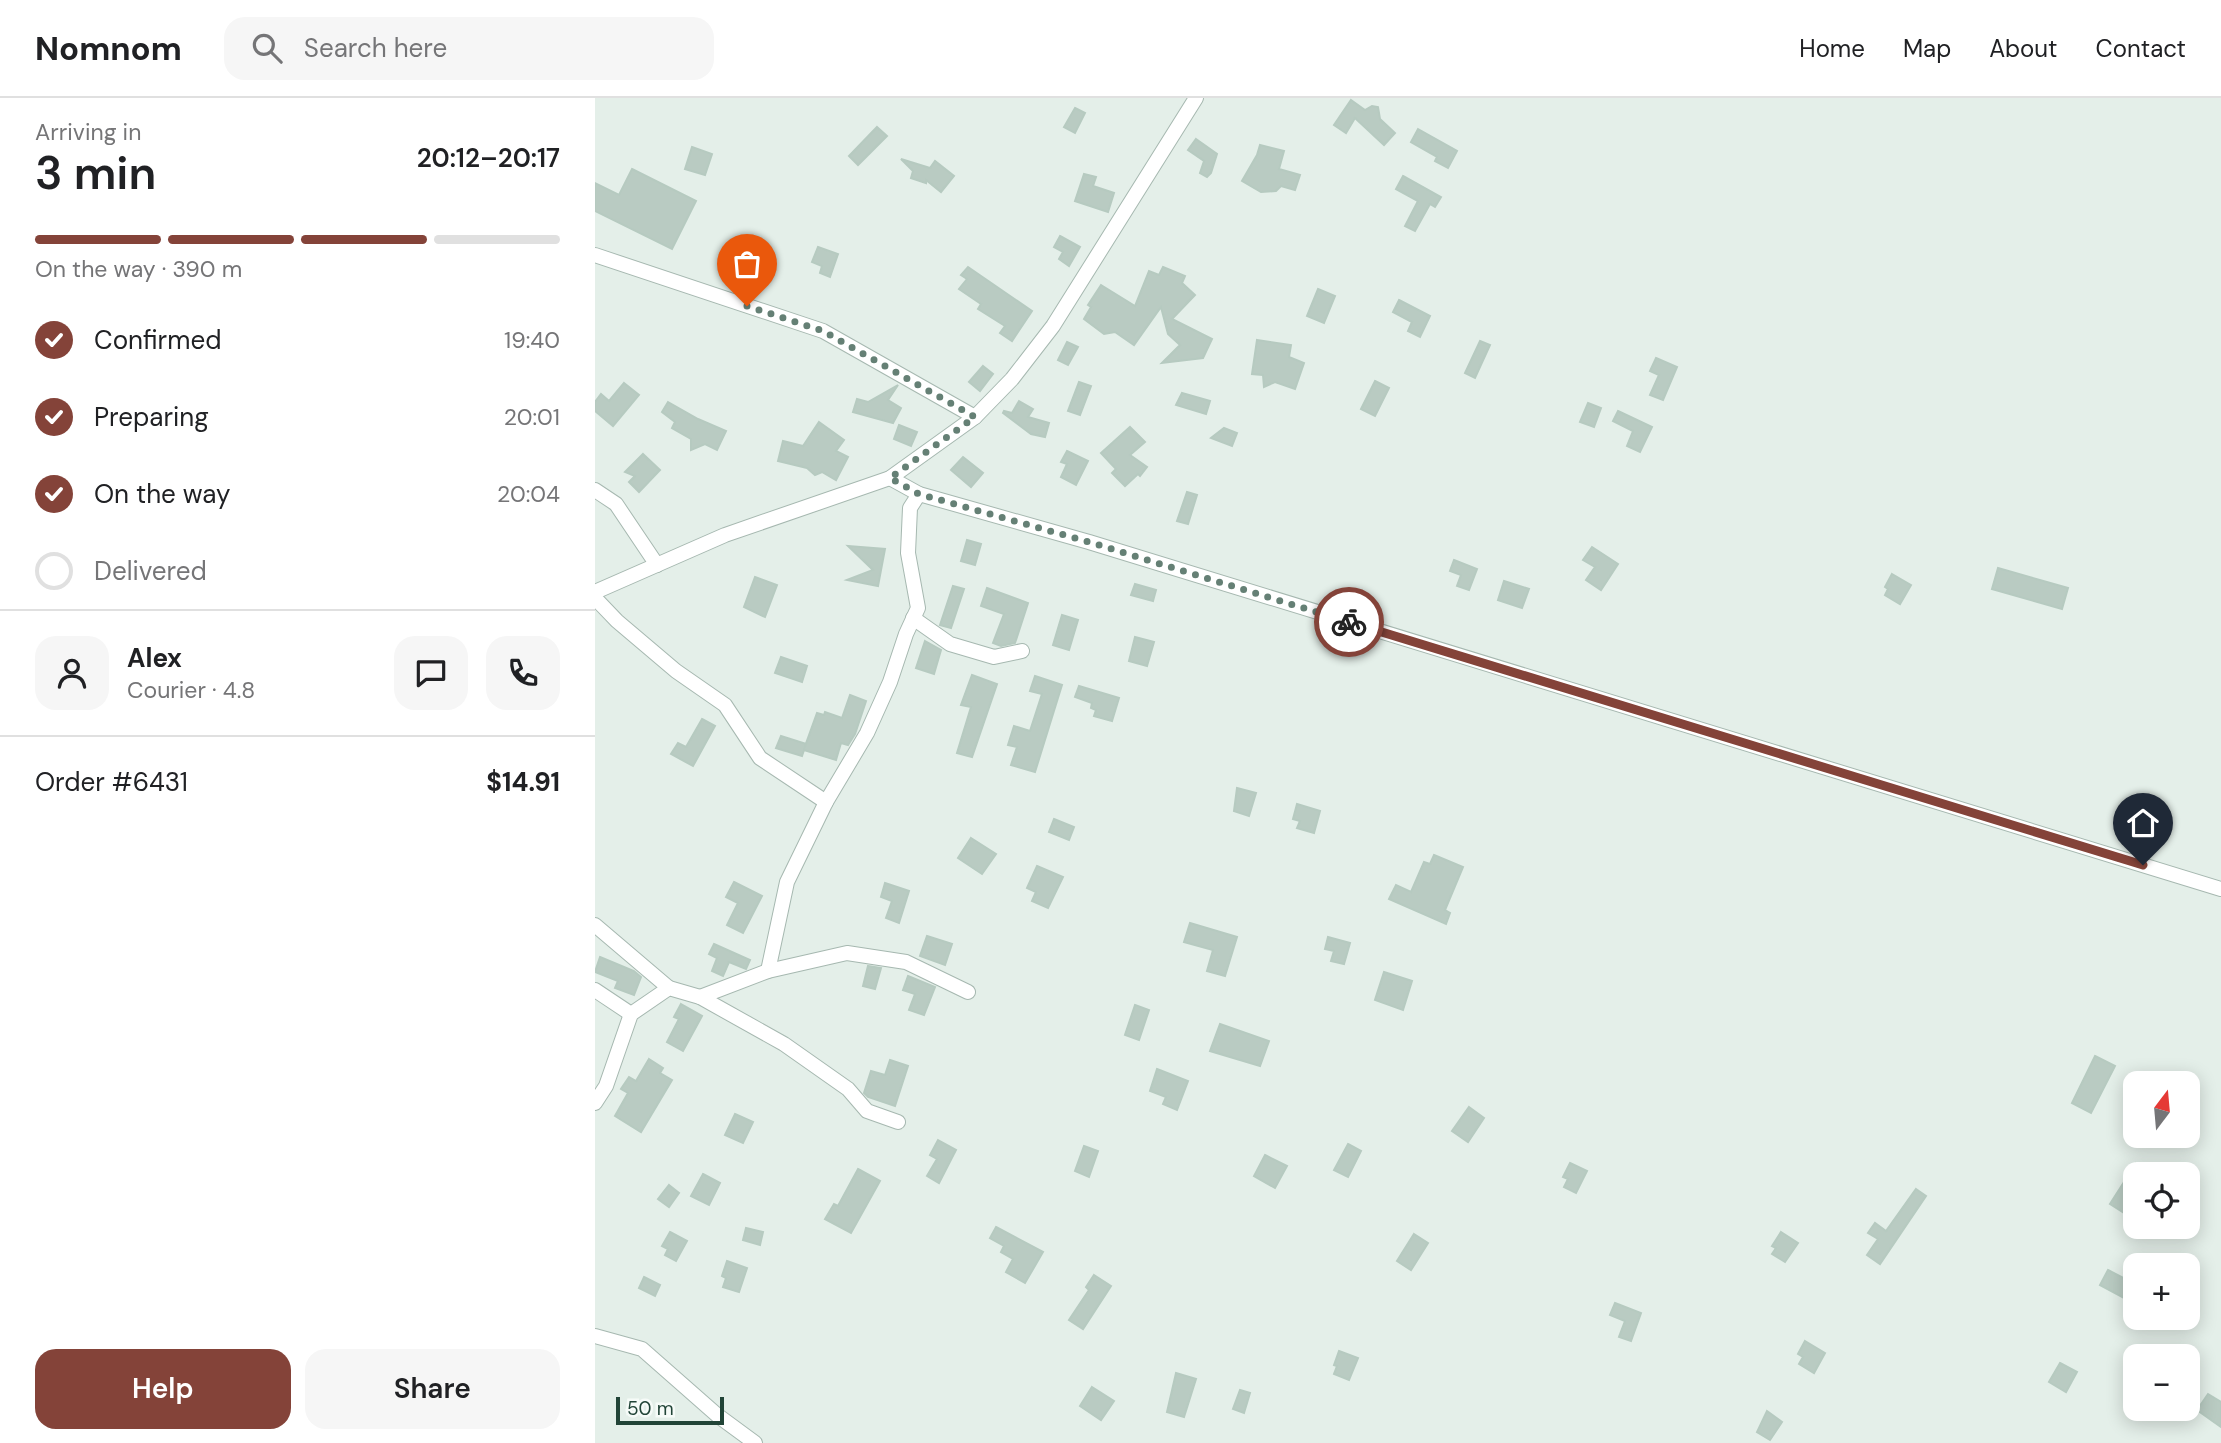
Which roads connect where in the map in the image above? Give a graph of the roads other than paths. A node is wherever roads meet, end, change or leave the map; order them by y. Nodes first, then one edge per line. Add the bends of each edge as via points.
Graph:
1 (1196, 98) edge
2 (595, 255) edge
3 (975, 417) junction
4 (890, 478) junction
5 (595, 490) edge
6 (919, 494) junction
7 (657, 565) junction
8 (595, 592) edge
9 (595, 598) edge
10 (913, 618) junction
11 (1022, 651) dead end
12 (826, 802) junction
13 (2221, 889) edge
14 (595, 925) edge
15 (768, 971) junction
16 (669, 988) junction
17 (595, 990) edge
18 (968, 992) dead end
19 (701, 997) junction
20 (631, 1014) junction
21 (595, 1103) edge
22 (898, 1122) dead end
23 (595, 1336) edge
24 (755, 1443) edge

1 - 3 street via 1053,326
2 - 3 street via 823,331
3 - 4 street
4 - 6 street
4 - 7 street via 725,535
5 - 7 street via 616,504
6 - 10 street via 910,508 908,553 918,608
6 - 13 street
7 - 8 street
9 - 12 street via 676,671 725,705 760,758
10 - 11 street via 950,644 994,657
10 - 12 street via 867,733
12 - 15 street via 787,882
14 - 16 street
15 - 18 street via 847,953 906,962
15 - 19 street
16 - 19 street
16 - 20 street
17 - 20 street
19 - 22 street via 784,1044 848,1089 867,1111
20 - 21 street via 606,1086
23 - 24 street via 642,1349

